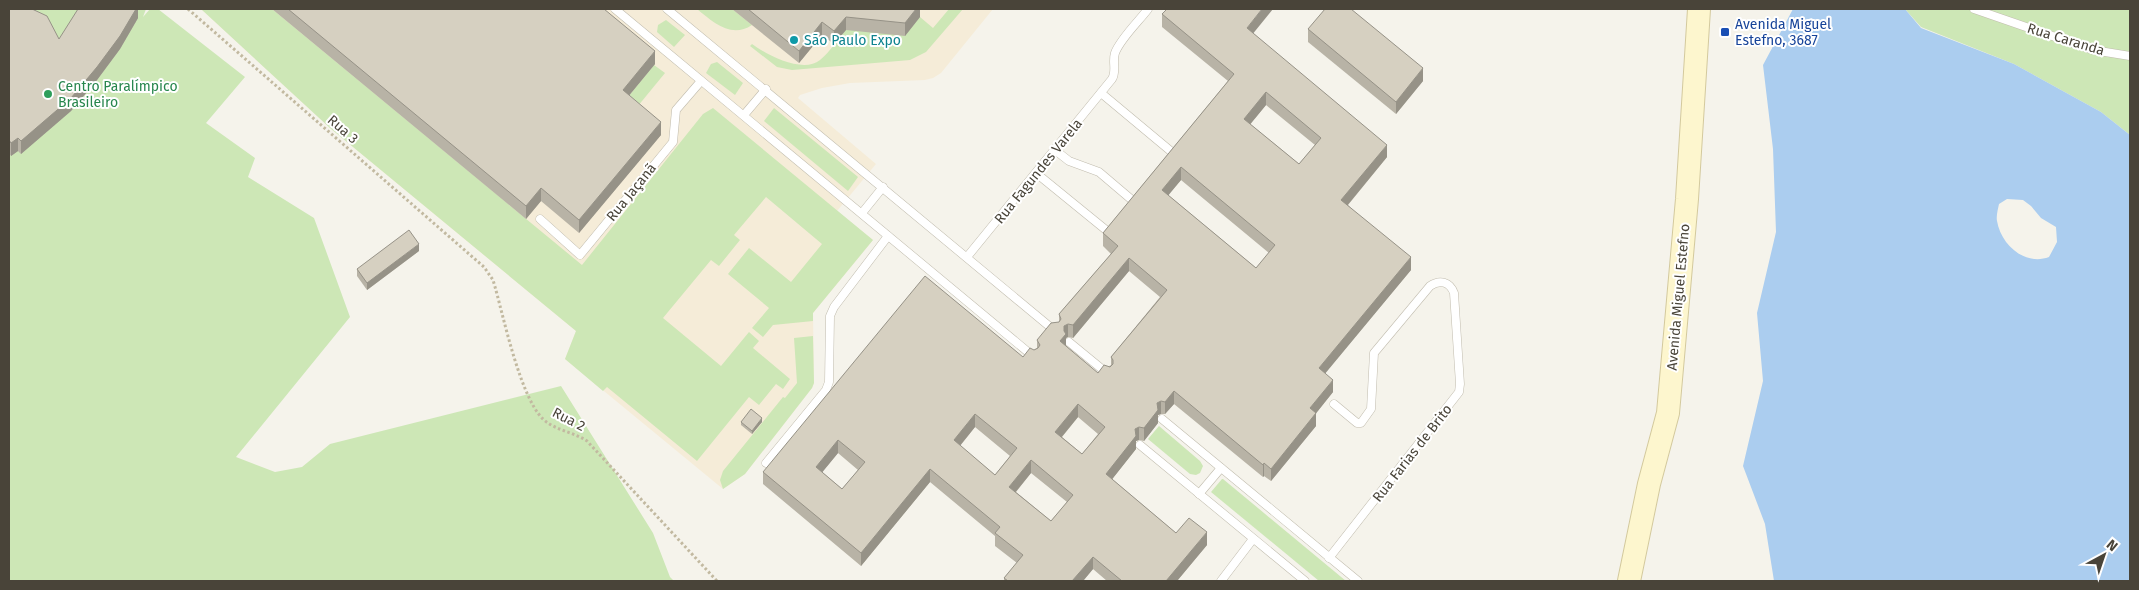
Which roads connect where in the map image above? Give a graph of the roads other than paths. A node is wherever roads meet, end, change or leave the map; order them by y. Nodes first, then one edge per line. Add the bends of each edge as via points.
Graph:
1 (615, 9) edge
2 (667, 9) edge
3 (1148, 9) edge
4 (1700, 9) edge
5 (1974, 9) edge
6 (2130, 56) edge
7 (700, 81) junction
8 (766, 89) junction
9 (1101, 93) junction
10 (744, 116) junction
11 (1055, 150) junction
12 (1173, 153) edge
13 (1036, 173) junction
14 (883, 188) junction
15 (1132, 200) edge
16 (862, 213) junction
17 (540, 219) dead end
18 (1106, 230) edge
19 (888, 236) junction
20 (967, 257) junction
21 (1055, 331) edge
22 (1069, 342) dead end
23 (1034, 357) edge
24 (1108, 374) edge
25 (1334, 404) dead end
26 (1162, 419) dead end
27 (1140, 445) dead end
28 (766, 463) dead end
29 (1221, 468) junction
30 (1199, 494) junction
31 (1253, 539) junction
32 (1329, 558) junction
33 (1221, 581) edge
34 (1305, 581) edge
35 (1358, 581) edge
36 (1629, 581) edge

1 - 7 lane
2 - 8 lane
3 - 9 lane, Rua Fagundes Varela via 1117,49 1113,59 1114,76
4 - 36 main road, Avenida Miguel Estefno via 1668,413
5 - 6 lane, Rua Caranda via 2093,50
7 - 10 lane
7 - 17 lane, Rua Jaçanã via 676,110 673,142 580,255
8 - 10 lane
8 - 14 lane
9 - 11 lane, Rua Fagundes Varela
9 - 12 lane
10 - 16 lane
11 - 13 lane, Rua Fagundes Varela
11 - 15 lane via 1069,161 1099,172
13 - 18 lane
13 - 20 lane, Rua Fagundes Varela
14 - 16 lane
14 - 20 lane
16 - 19 lane
19 - 23 lane
19 - 28 lane via 834,306 830,316 829,382 826,390
20 - 21 lane
22 - 24 lane
25 - 32 lane, Rua Farias de Brito via 1361,423 1371,409 1374,352 1430,286 1442,281 1448,284 1454,293 1458,392
26 - 29 lane
27 - 30 lane
29 - 30 lane
29 - 32 lane
30 - 31 lane
31 - 33 lane
31 - 34 lane
32 - 35 lane

